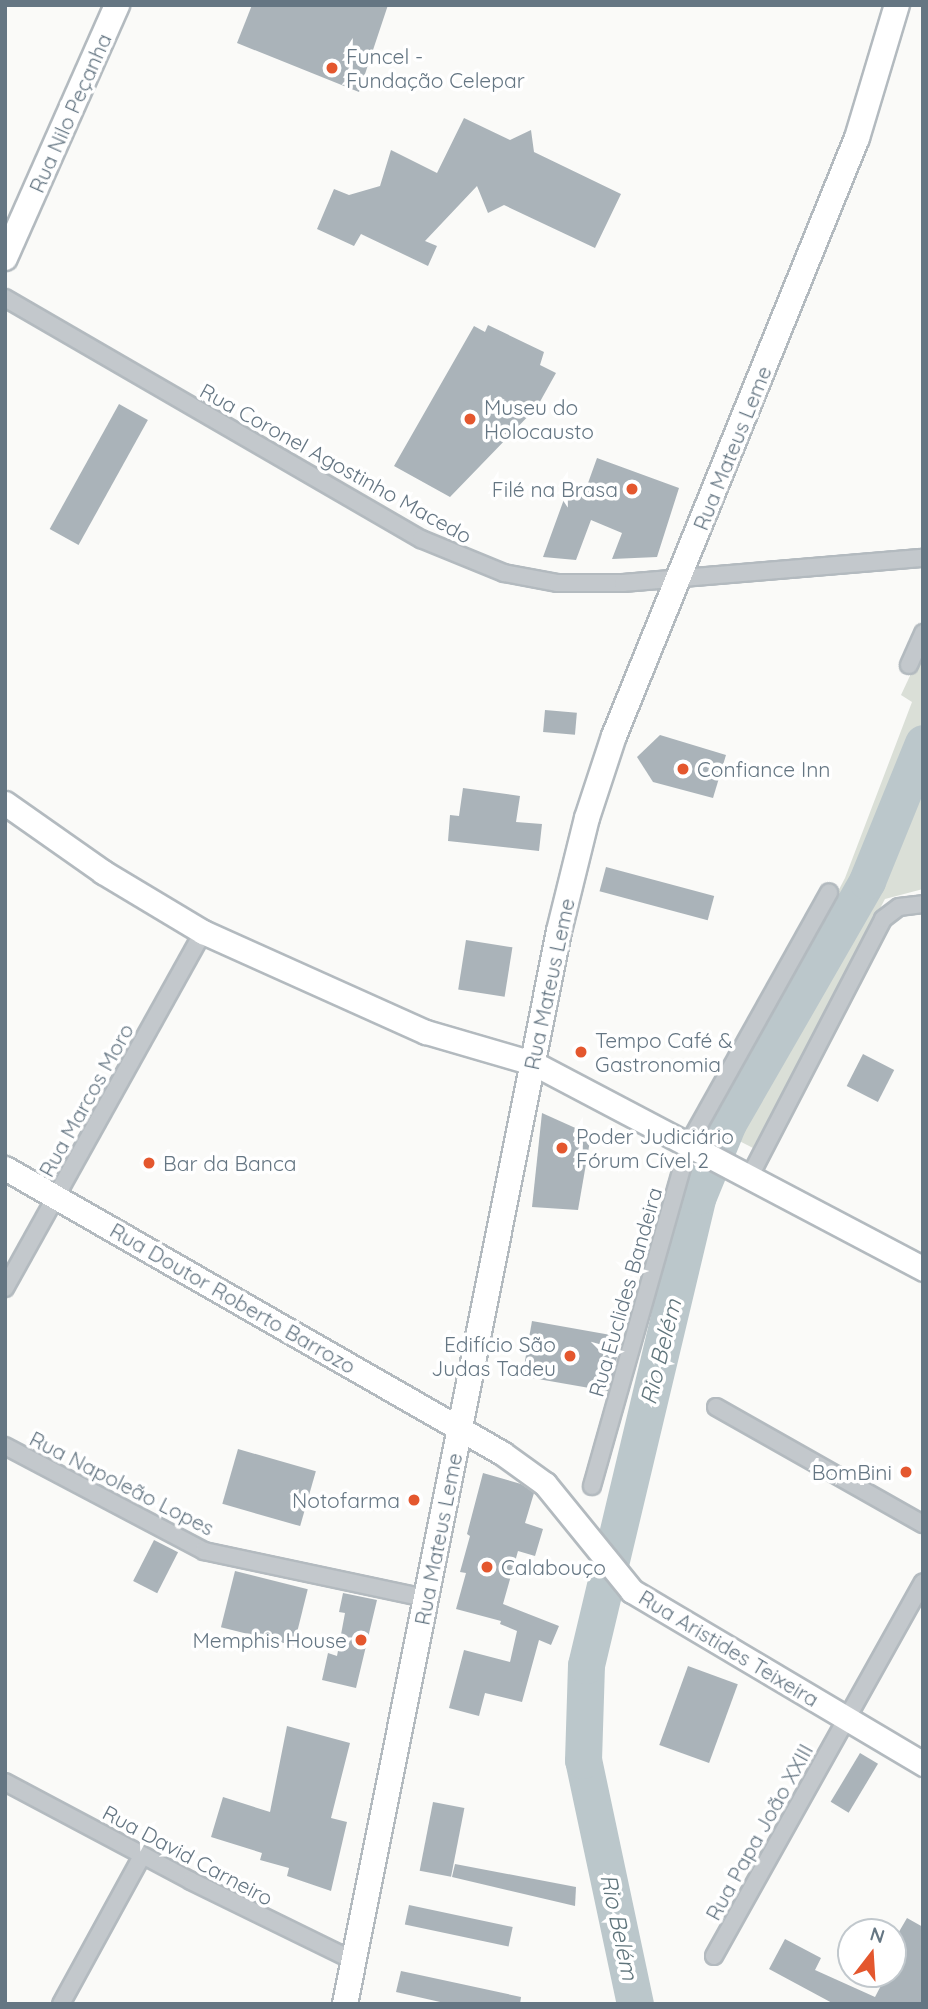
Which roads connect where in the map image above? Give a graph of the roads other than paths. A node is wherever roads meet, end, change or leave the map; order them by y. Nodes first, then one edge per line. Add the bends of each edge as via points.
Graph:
1 (117, 5) edge
2 (897, 5) edge
3 (5, 258) edge
4 (5, 298) edge
5 (923, 558) edge
6 (678, 579) junction
7 (923, 634) edge
8 (909, 665) dead end
9 (5, 803) edge
10 (829, 892) dead end
11 (923, 904) edge
12 (202, 932) junction
13 (533, 1063) junction
14 (695, 1147) junction
15 (5, 1168) edge
16 (740, 1171) junction
17 (56, 1197) junction
18 (923, 1269) edge
19 (5, 1288) edge
20 (716, 1407) dead end
21 (460, 1428) junction
22 (5, 1446) edge
23 (592, 1486) dead end
24 (923, 1524) edge
25 (923, 1582) edge
26 (426, 1598) junction
27 (846, 1719) junction
28 (923, 1764) edge
29 (5, 1782) edge
30 (142, 1856) junction
31 (714, 1956) dead end
32 (354, 1961) junction
33 (61, 2004) edge
34 (345, 2004) edge

1 - 3 main road, Rua Nilo Peçanha
2 - 6 main road, Rua Mateus Leme via 857,138
4 - 6 street, Rua Coronel Agostinho Macedo via 449,553 504,573 558,583
5 - 6 street, Rua Coronel Agostinho Macedo
6 - 13 main road, Rua Mateus Leme via 590,807
7 - 8 street
9 - 12 main road via 103,872
10 - 14 street, Rua Euclides Bandeira
11 - 16 street via 899,907 883,919
12 - 13 main road via 426,1032
12 - 17 street, Rua Marcos Moro
13 - 14 main road
13 - 21 main road, Rua Mateus Leme
14 - 16 main road
14 - 23 street, Rua Euclides Bandeira
15 - 17 main road, Rua Doutor Roberto Barrozo
16 - 18 main road
17 - 19 street, Rua Marcos Moro
17 - 21 main road, Rua Doutor Roberto Barrozo
20 - 24 street
21 - 26 main road, Rua Mateus Leme
21 - 27 main road, Rua Aristides Teixeira via 545,1484 622,1580
22 - 26 street, Rua Napoleão Lopes via 204,1551
25 - 27 street, Rua Papa João XXIII
26 - 32 main road, Rua Mateus Leme
27 - 28 main road, Rua Aristides Teixeira
27 - 31 street, Rua Papa João XXIII
29 - 30 street, Rua David Carneiro
30 - 32 street, Rua David Carneiro
30 - 33 street
32 - 34 main road, Rua Mateus Leme

